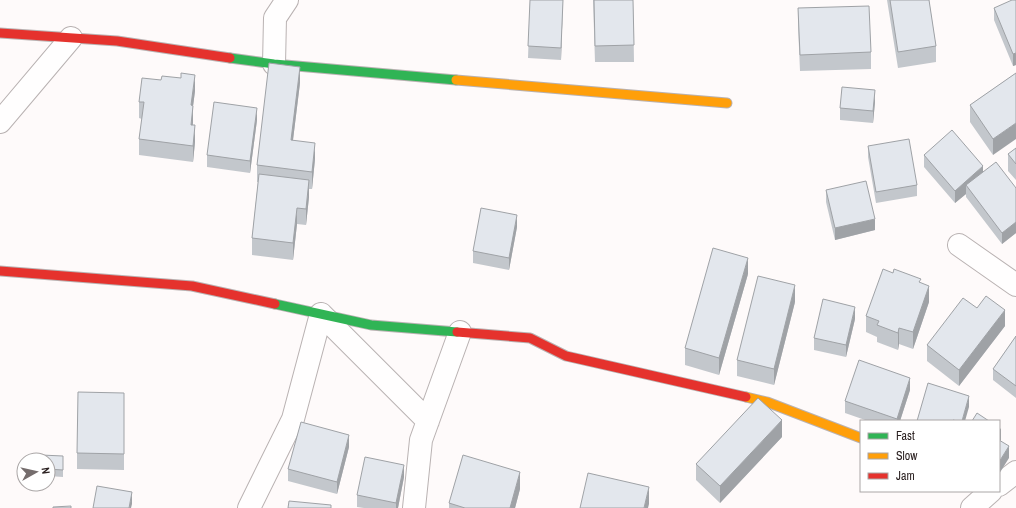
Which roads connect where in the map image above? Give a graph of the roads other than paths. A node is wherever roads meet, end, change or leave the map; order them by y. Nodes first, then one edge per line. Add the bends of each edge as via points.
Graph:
1 (288, 0) edge
2 (0, 32) edge
3 (71, 38) junction
4 (274, 64) junction
5 (727, 102) dead end
6 (0, 122) edge
7 (959, 245) dead end
8 (0, 271) edge
9 (1016, 285) edge
10 (321, 314) junction
11 (460, 332) junction
12 (428, 421) junction
13 (860, 438) edge
14 (1016, 472) edge
15 (1000, 484) edge
16 (990, 492) edge
17 (248, 508) edge
18 (414, 508) edge
19 (972, 508) edge

1 - 4 street via 275,18
2 - 3 street
3 - 4 street via 117,41
3 - 6 street
4 - 5 street
7 - 9 street
8 - 10 street via 192,286
10 - 11 street via 371,325
10 - 12 street
10 - 17 street via 293,419
11 - 12 street
11 - 13 street via 530,338 566,356 766,402
12 - 18 street via 421,440
14 - 15 street
16 - 19 street

